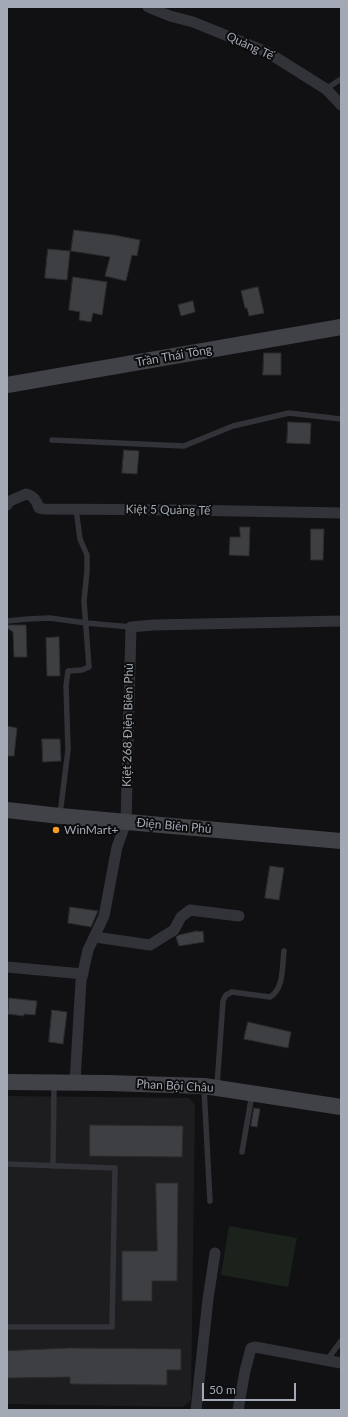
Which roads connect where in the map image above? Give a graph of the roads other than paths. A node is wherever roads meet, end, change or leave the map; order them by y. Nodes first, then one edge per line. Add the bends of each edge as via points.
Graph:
1 (148, 7) edge
2 (168, 11) edge
3 (341, 79) edge
4 (326, 89) junction
5 (341, 105) edge
6 (341, 327) edge
7 (7, 385) edge
8 (341, 419) edge
9 (52, 440) dead end
10 (7, 505) edge
11 (76, 509) junction
12 (341, 513) edge
13 (7, 621) edge
14 (341, 621) edge
15 (86, 623) junction
16 (130, 627) junction
17 (7, 810) edge
18 (60, 816) junction
19 (126, 822) junction
20 (341, 840) edge
21 (239, 916) dead end
22 (95, 937) junction
23 (284, 951) dead end
24 (7, 967) edge
25 (83, 974) junction
26 (7, 1082) edge
27 (54, 1082) junction
28 (74, 1082) junction
29 (211, 1087) junction
30 (252, 1094) junction
31 (341, 1107) edge
32 (242, 1152) dead end
33 (7, 1164) edge
34 (53, 1166) junction
35 (210, 1201) dead end
36 (215, 1253) dead end
37 (7, 1327) edge
38 (341, 1341) edge
39 (326, 1360) junction
40 (341, 1363) edge
41 (196, 1410) edge
42 (238, 1410) edge

1 - 2 street, Quảng Tế
2 - 4 street, Quảng Tế via 267,52
3 - 4 lane
4 - 5 street, Quảng Tế
6 - 7 street, Trần Thái Tông
8 - 9 lane via 289,413 233,426 184,446
10 - 11 street, Kiệt 5 Quảng Tế via 26,494 36,499 39,508
11 - 12 street, Kiệt 5 Quảng Tế
11 - 15 lane via 80,540 87,555 84,601
13 - 15 lane via 50,618
14 - 16 street
15 - 16 lane
15 - 18 lane via 89,667 68,671 68,750
16 - 19 street, Kiệt 268 Điện Biên Phủ
17 - 18 street, Điện Biên Phủ
18 - 19 street, Điện Biên Phủ
19 - 20 street, Điện Biên Phủ
19 - 22 street, Kiệt 268 Điện Biên Phủ via 117,847 104,916
21 - 22 street via 190,910 180,917 174,930 150,945
22 - 25 street, Kiệt 268 Điện Biên Phủ via 88,950
23 - 29 lane via 279,988 275,994 270,997 232,992 226,995
24 - 25 street
25 - 28 street, Kiệt 268 Điện Biên Phủ
26 - 27 street, Phan Bội Châu
27 - 28 street, Phan Bội Châu
27 - 34 lane
28 - 29 street, Phan Bội Châu
29 - 30 street, Phan Bội Châu
29 - 35 lane
30 - 31 street, Phan Bội Châu
30 - 32 lane
33 - 34 lane
34 - 37 lane via 115,1168 112,1327
36 - 41 street
38 - 39 lane
39 - 40 street
39 - 42 street via 251,1348 244,1371

